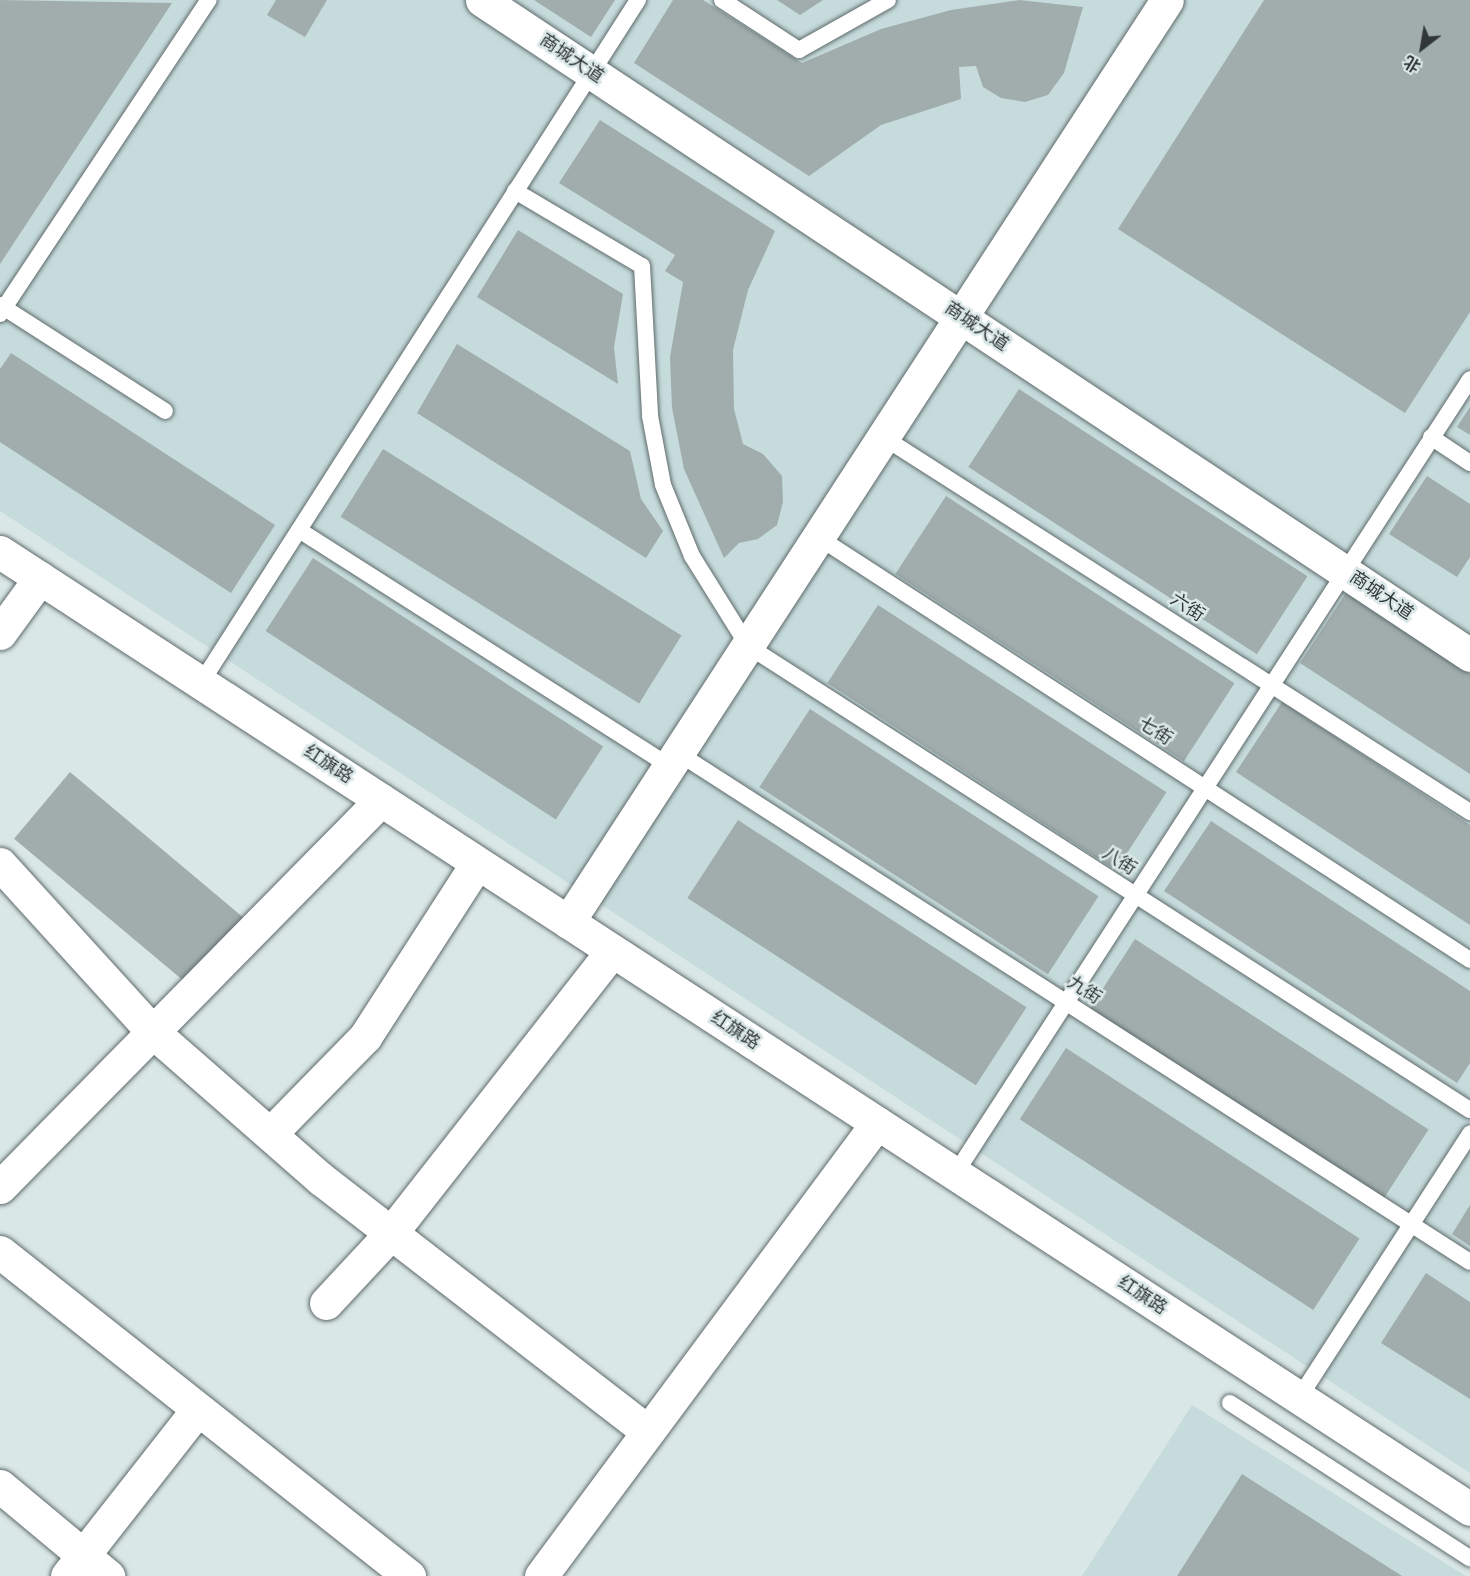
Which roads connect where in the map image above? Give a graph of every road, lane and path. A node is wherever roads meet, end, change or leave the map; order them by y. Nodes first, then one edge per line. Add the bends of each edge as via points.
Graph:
1 (209, 0) edge
2 (482, 0) edge
3 (638, 0) edge
4 (722, 0) edge
5 (888, 0) edge
6 (1167, 0) edge
7 (591, 73) junction
8 (515, 191) junction
9 (1, 309) edge
10 (961, 318) junction
11 (1470, 380) edge
12 (165, 411) dead end
13 (883, 437) junction
14 (1431, 437) junction
15 (1470, 463) edge
16 (299, 530) junction
17 (818, 537) junction
18 (0, 552) edge
19 (1342, 570) junction
20 (40, 578) junction
21 (0, 633) edge
22 (748, 646) junction
23 (1470, 655) edge
24 (201, 683) junction
25 (1269, 683) junction
26 (674, 760) junction
27 (1203, 787) junction
28 (381, 800) junction
29 (1470, 812) edge
30 (477, 863) junction
31 (0, 864) edge
32 (1134, 894) junction
33 (568, 922) junction
34 (612, 951) junction
35 (1470, 960) edge
36 (1065, 1002) junction
37 (153, 1032) junction
38 (1470, 1110) edge
39 (877, 1123) junction
40 (270, 1134) junction
41 (1470, 1134) edge
42 (955, 1174) junction
43 (0, 1186) edge
44 (1411, 1224) junction
45 (390, 1233) junction
46 (0, 1252) edge
47 (1470, 1262) edge
48 (327, 1303) dead end
49 (1299, 1398) junction
50 (1230, 1403) dead end
51 (198, 1409) junction
52 (648, 1432) junction
53 (0, 1486) edge
54 (1470, 1509) edge
55 (1470, 1558) edge
56 (86, 1570) edge
57 (409, 1576) edge
58 (541, 1576) edge

1 - 9 lane
2 - 7 street, 商城大道
3 - 7 lane
4 - 5 lane via 799,50
6 - 10 street
7 - 8 lane
7 - 10 street, 商城大道
8 - 16 lane
8 - 22 lane via 642,266 650,416 663,485 692,556
9 - 12 lane
10 - 13 street
10 - 19 street, 商城大道
11 - 14 lane
13 - 17 street
13 - 25 lane, 六街
14 - 15 lane
14 - 19 lane
16 - 24 lane
16 - 26 lane, 九街
17 - 22 street
17 - 27 lane, 七街
18 - 20 street, 红旗路
19 - 23 street, 商城大道
19 - 25 lane
20 - 21 street
20 - 24 street, 红旗路
22 - 26 street
22 - 32 lane, 八街
24 - 28 street, 红旗路
25 - 27 lane
25 - 29 lane, 六街
26 - 33 street
26 - 36 lane, 九街
27 - 32 lane
27 - 35 lane, 七街
28 - 30 street, 红旗路
28 - 37 street
30 - 33 street, 红旗路
30 - 40 street via 365,1037
31 - 37 street
32 - 36 lane
32 - 38 lane, 八街
33 - 34 street, 红旗路
34 - 39 street, 红旗路
34 - 45 street
36 - 42 lane
36 - 44 lane, 九街
37 - 40 street
37 - 43 street
39 - 42 street, 红旗路
39 - 52 street
40 - 45 street
41 - 44 lane
42 - 49 street, 红旗路
44 - 47 lane, 九街
44 - 49 lane
45 - 48 street
45 - 52 street
46 - 51 street
49 - 54 street, 红旗路
50 - 55 lane
51 - 56 street
51 - 57 street
52 - 58 street
53 - 56 street

